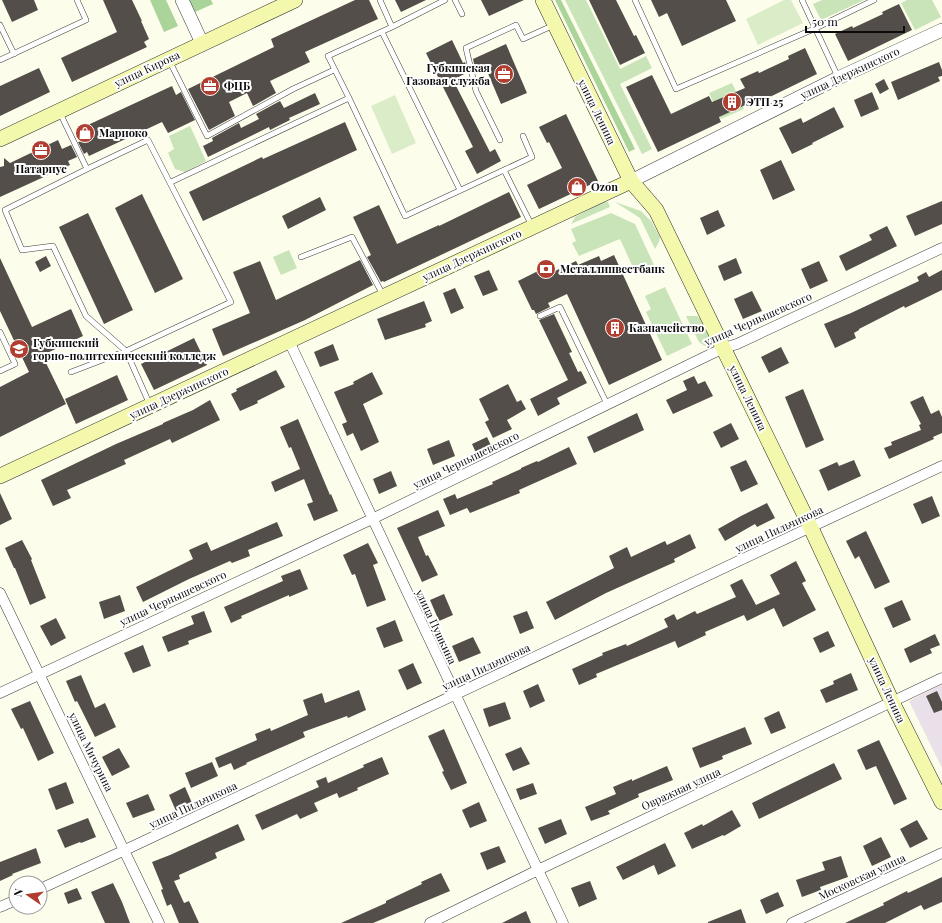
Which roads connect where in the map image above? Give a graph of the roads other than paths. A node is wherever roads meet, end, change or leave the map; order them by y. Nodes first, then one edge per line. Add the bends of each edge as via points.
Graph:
1 (77, 0) edge
2 (182, 0) edge
3 (380, 0) edge
4 (445, 0) edge
5 (454, 0) edge
6 (543, 0) edge
7 (634, 0) edge
8 (802, 0) edge
9 (874, 0) edge
10 (287, 2) edge
11 (462, 14) dead end
12 (0, 25) edge
13 (555, 25) junction
14 (392, 27) junction
15 (816, 28) junction
16 (942, 30) edge
17 (382, 32) junction
18 (202, 43) junction
19 (14, 54) junction
20 (169, 59) junction
21 (0, 60) edge
22 (334, 70) junction
23 (838, 78) junction
24 (349, 98) junction
25 (59, 111) junction
26 (524, 136) dead end
27 (0, 139) edge
28 (500, 140) dead end
29 (87, 169) junction
30 (504, 170) junction
31 (631, 181) junction
32 (171, 182) junction
33 (460, 190) junction
34 (533, 227) junction
35 (942, 248) edge
36 (301, 257) dead end
37 (384, 296) junction
38 (540, 316) dead end
39 (0, 332) edge
40 (289, 341) junction
41 (724, 348) junction
42 (126, 351) junction
43 (0, 371) edge
44 (71, 372) dead end
45 (607, 404) junction
46 (150, 406) junction
47 (942, 466) edge
48 (0, 476) edge
49 (372, 519) junction
50 (812, 528) junction
51 (0, 593) edge
52 (40, 674) junction
53 (942, 679) edge
54 (0, 693) edge
55 (455, 695) junction
56 (892, 702) junction
57 (942, 802) edge
58 (125, 850) junction
59 (942, 853) edge
60 (538, 870) junction
61 (48, 885) edge
62 (159, 923) edge
63 (430, 923) edge
64 (563, 923) edge
65 (792, 923) edge

1 - 19 lane via 86,20
2 - 18 street
3 - 14 lane
4 - 14 lane
5 - 11 lane
6 - 13 main road, улица Ленина
7 - 15 lane via 676,89
8 - 15 lane
9 - 15 lane
10 - 18 main road, улица Кирова
12 - 19 lane
13 - 28 lane via 523,39 516,25 466,48 476,91
13 - 31 main road, улица Ленина
14 - 17 lane
15 - 23 lane
16 - 23 street, улица Дзержинского
17 - 22 lane via 328,56
17 - 33 lane
18 - 20 main road, улица Кирова
19 - 21 lane
20 - 22 lane via 207,136 293,89
20 - 25 main road, улица Кирова
22 - 24 lane
23 - 31 street, улица Дзержинского
24 - 32 lane
24 - 33 lane via 405,216
25 - 27 main road, улица Кирова
25 - 29 lane
26 - 30 lane via 532,157
29 - 32 lane via 148,140
29 - 42 lane via 5,210 22,250 53,246 86,316
30 - 33 lane
30 - 34 lane
31 - 34 main road, улица Дзержинского
31 - 41 main road, улица Ленина via 656,210
32 - 42 lane via 231,302
34 - 37 main road, улица Дзержинского
35 - 41 street, улица Чернышевского
36 - 37 lane via 352,237
37 - 40 main road, улица Дзержинского
38 - 45 lane via 560,307
39 - 43 lane via 15,364
40 - 46 main road, улица Дзержинского
40 - 49 street, улица Пушкина
41 - 45 street, улица Чернышевского
41 - 50 main road, улица Ленина
42 - 44 lane
42 - 46 lane
45 - 49 street, улица Чернышевского
46 - 48 main road, улица Дзержинского
47 - 50 street, улица Пильчикова
49 - 52 street, улица Чернышевского
49 - 55 street, улица Пушкина
50 - 55 street, улица Пильчикова
50 - 56 main road, улица Ленина
51 - 52 street, улица Мичурина
52 - 54 street, улица Чернышевского
52 - 58 street, улица Мичурина
53 - 56 street, Овражная улица
55 - 58 street, улица Пильчикова
55 - 60 street, улица Пушкина
56 - 57 main road, улица Ленина
56 - 60 street, Овражная улица
58 - 61 street, улица Пильчикова
58 - 62 street, улица Мичурина
59 - 65 street, Московская улица
60 - 63 street, Овражная улица
60 - 64 street, улица Пушкина

